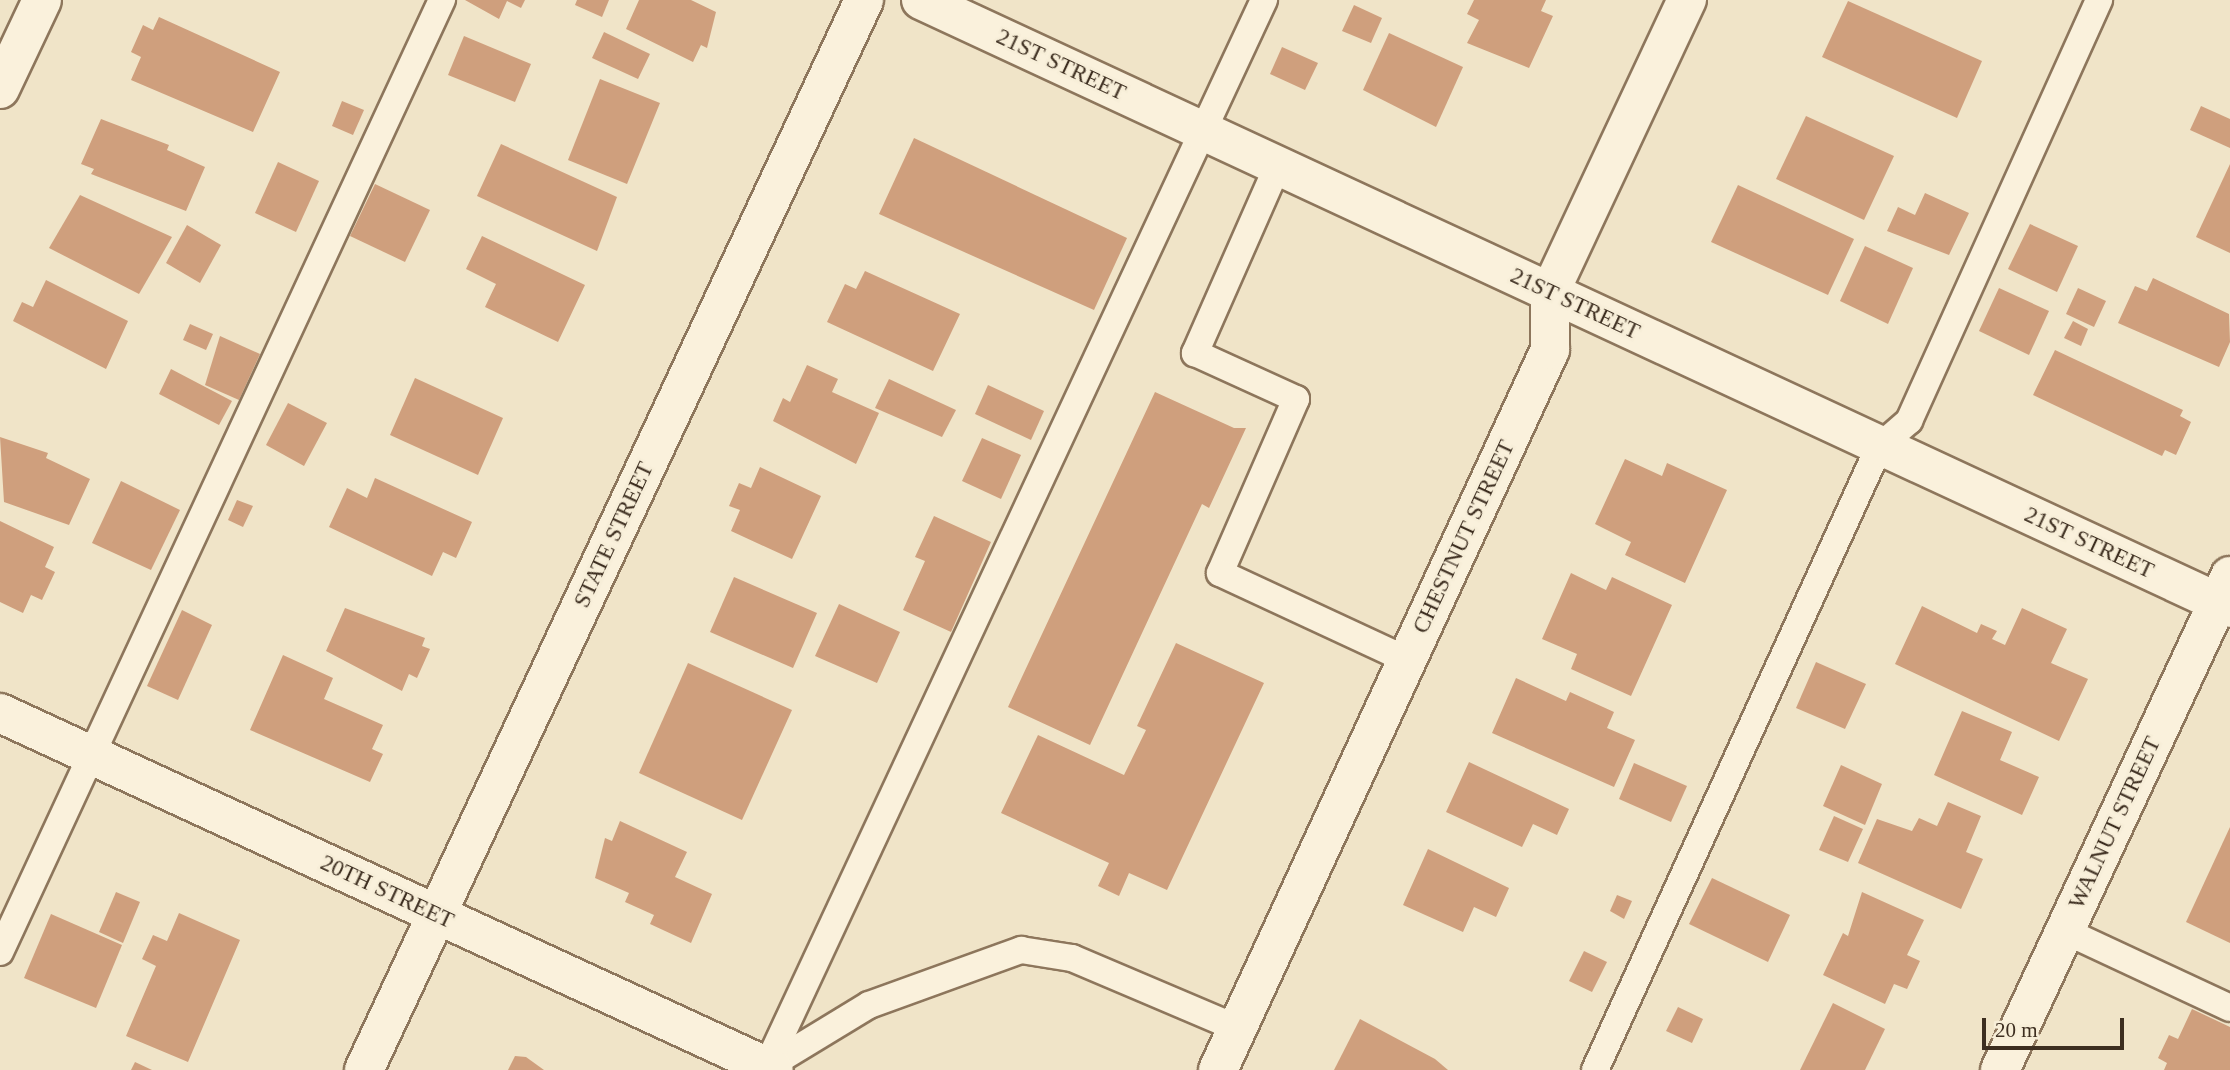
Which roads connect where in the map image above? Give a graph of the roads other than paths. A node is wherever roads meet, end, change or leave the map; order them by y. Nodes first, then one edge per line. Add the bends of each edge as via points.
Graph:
1 (42, 0) edge
2 (442, 0) edge
3 (864, 0) edge
4 (921, 0) edge
5 (1264, 0) edge
6 (1687, 0) edge
7 (2099, 0) edge
8 (0, 89) edge
9 (1203, 131) junction
10 (1278, 165) junction
11 (1550, 292) junction
12 (1879, 447) junction
13 (2226, 596) edge
14 (1407, 660) junction
15 (0, 713) edge
16 (91, 755) junction
17 (436, 914) junction
18 (2065, 931) junction
19 (0, 952) edge
20 (2230, 1008) edge
21 (1237, 1028) junction
22 (769, 1069) edge
23 (364, 1070) edge
24 (1217, 1070) edge
25 (1595, 1070) edge
26 (2000, 1070) edge

1 - 8 street
2 - 16 lane
3 - 17 street, STATE STREET
4 - 9 street, 21ST STREET
5 - 9 lane
6 - 11 street, CHESTNUT STREET
7 - 12 lane via 1909,421
9 - 10 street, 21ST STREET
9 - 22 lane
10 - 11 street, 21ST STREET
10 - 14 lane via 1195,353 1296,399 1220,573
11 - 12 street, 21ST STREET
11 - 14 street, CHESTNUT STREET via 1550,350
12 - 13 street, 21ST STREET
12 - 25 lane
13 - 18 street, WALNUT STREET
14 - 21 street, CHESTNUT STREET
15 - 16 street, 20TH STREET
16 - 17 street, 20TH STREET
16 - 19 lane
17 - 22 street, 20TH STREET
17 - 23 street, STATE STREET
18 - 20 lane
18 - 26 street, WALNUT STREET
21 - 22 lane via 1072,958 1021,950 869,1005
21 - 24 street, CHESTNUT STREET

